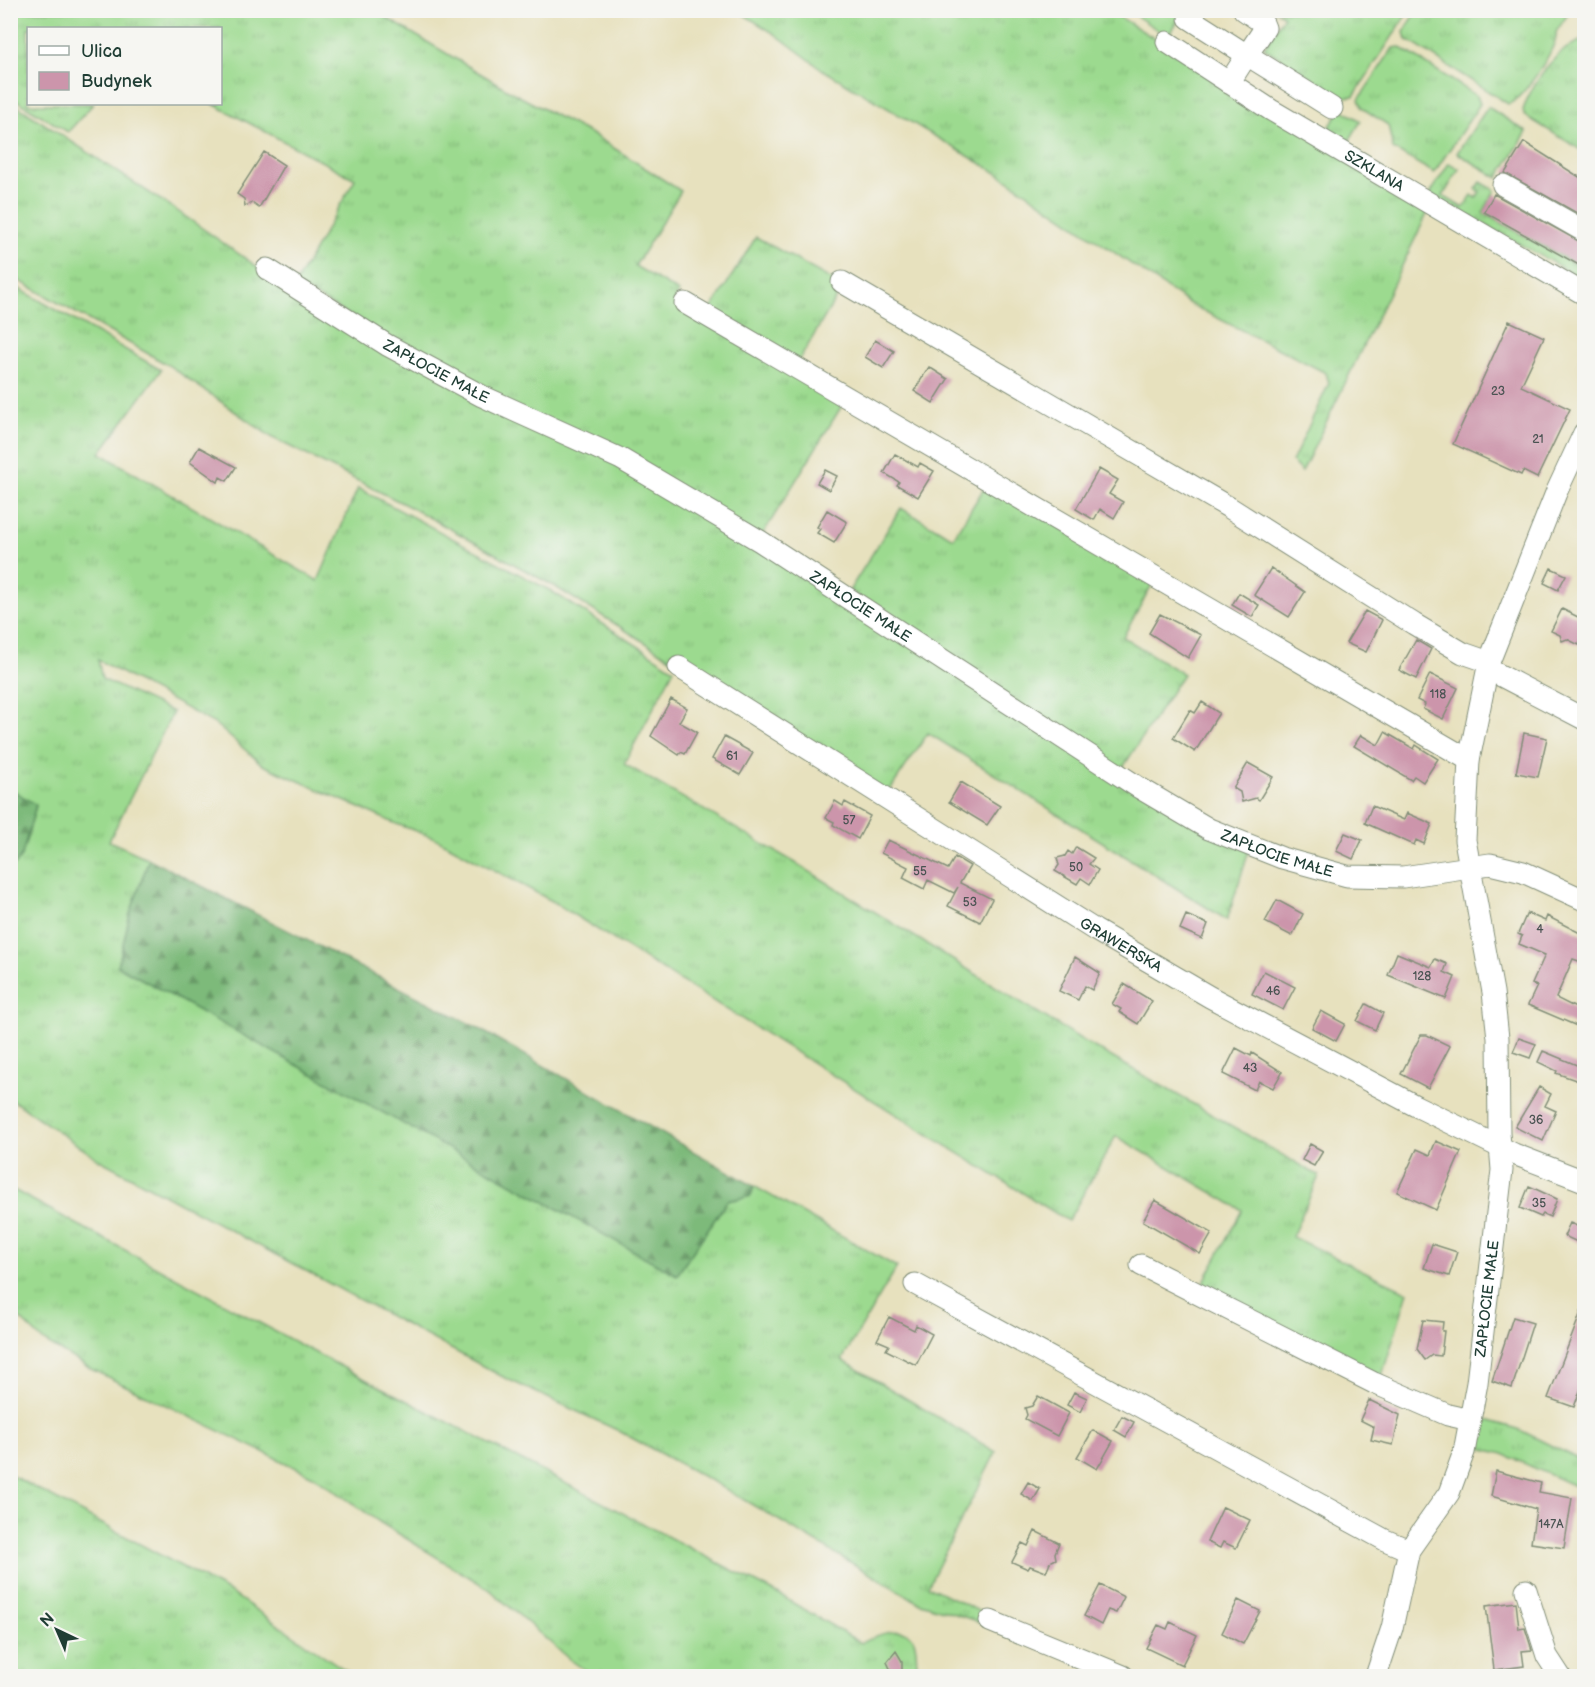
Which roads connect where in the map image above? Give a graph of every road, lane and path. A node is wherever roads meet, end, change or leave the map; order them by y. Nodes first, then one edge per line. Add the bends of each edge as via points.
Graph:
1 (1244, 10) edge
2 (1189, 18) dead end
3 (1167, 42) dead end
4 (1247, 55) junction
5 (1229, 83) junction
6 (1332, 108) dead end
7 (1503, 185) dead end
8 (1584, 231) edge
9 (267, 269) dead end
10 (842, 282) dead end
11 (1584, 294) edge
12 (685, 303) dead end
13 (1584, 433) edge
14 (1489, 665) junction
15 (679, 667) dead end
16 (1584, 719) edge
17 (1469, 760) junction
18 (1471, 865) junction
19 (1584, 900) edge
20 (1502, 1147) junction
21 (1584, 1181) edge
22 (1141, 1265) dead end
23 (915, 1284) dead end
24 (1470, 1420) junction
25 (1410, 1550) junction
26 (1526, 1590) dead end
27 (990, 1621) dead end
28 (1123, 1677) edge
29 (1376, 1677) edge
30 (1560, 1677) edge

1 - 4 street via 1263,23 1264,28
2 - 4 street
3 - 5 street, SZKLANA
4 - 5 street
4 - 6 street
5 - 11 street, SZKLANA
7 - 8 street
9 - 18 street, ZAPŁOCIE MAŁE via 387,345 482,396 621,459 760,541 1137,788 1209,829 1282,858 1347,876 1403,876 1447,872
10 - 14 street via 1230,508 1434,636
12 - 17 street
13 - 14 street, ZAPŁOCIE MAŁE
14 - 16 street
14 - 17 street, ZAPŁOCIE MAŁE
15 - 20 street, GRAWERSKA via 1114,941 1210,997
17 - 18 street, ZAPŁOCIE MAŁE via 1464,824
18 - 19 street via 1490,864 1523,872
18 - 20 street, ZAPŁOCIE MAŁE via 1497,1027
20 - 21 street, GRAWERSKA
20 - 24 street, ZAPŁOCIE MAŁE via 1484,1329
22 - 24 street via 1364,1378 1448,1415
23 - 25 street via 1385,1540
24 - 25 street, ZAPŁOCIE MAŁE via 1464,1452 1449,1493
25 - 29 street, ZAPŁOCIE MAŁE
26 - 30 street via 1547,1656
27 - 28 street

